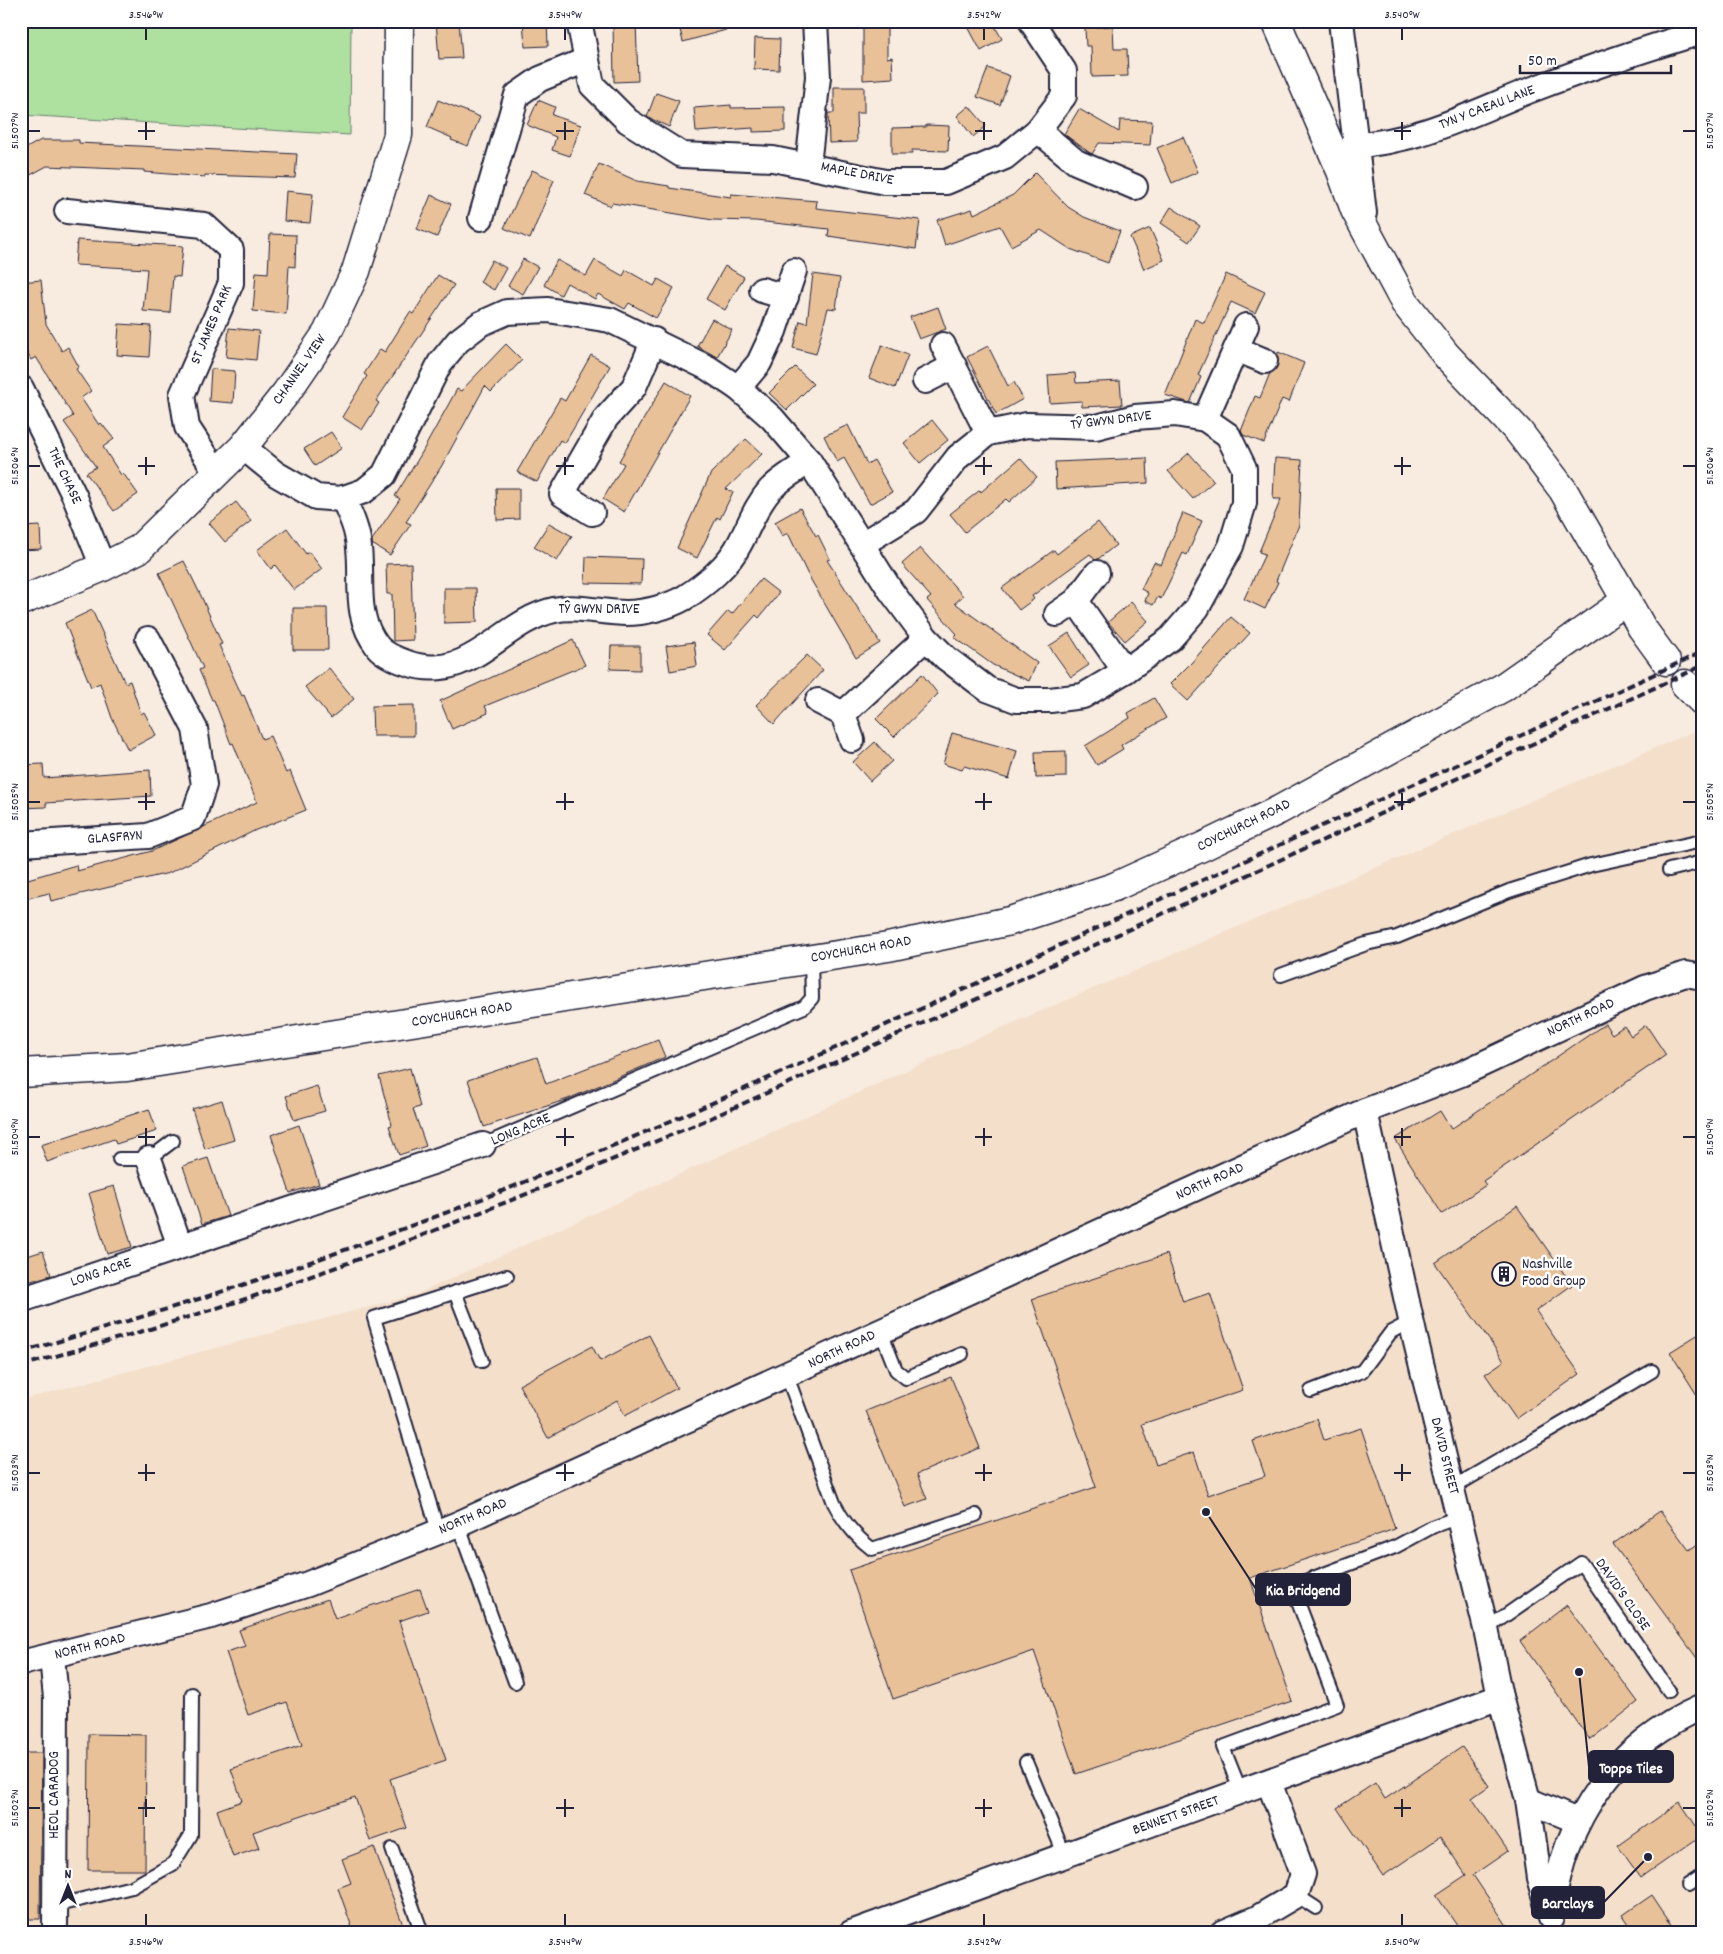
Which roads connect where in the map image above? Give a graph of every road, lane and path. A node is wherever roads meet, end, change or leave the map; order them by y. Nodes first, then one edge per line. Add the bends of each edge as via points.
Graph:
1 (399, 21) edge
2 (579, 21) edge
3 (815, 21) edge
4 (1031, 21) edge
5 (1276, 21) edge
6 (1341, 21) edge
7 (1702, 32) edge
8 (586, 60) junction
9 (1038, 130) junction
10 (1354, 145) junction
11 (808, 165) junction
12 (1135, 187) dead end
13 (67, 211) dead end
14 (481, 218) dead end
15 (1367, 232) junction
16 (794, 271) dead end
17 (762, 290) dead end
18 (786, 296) junction
19 (1246, 326) dead end
20 (654, 340) junction
21 (943, 345) dead end
22 (1236, 348) junction
23 (1265, 361) dead end
24 (954, 366) junction
25 (925, 381) dead end
26 (21, 388) edge
27 (738, 388) junction
28 (1205, 419) junction
29 (988, 433) junction
30 (243, 447) junction
31 (809, 461) junction
32 (217, 473) junction
33 (343, 498) junction
34 (592, 513) dead end
35 (862, 544) junction
36 (103, 567) junction
37 (1097, 573) dead end
38 (1627, 600) junction
39 (21, 601) edge
40 (1076, 601) junction
41 (1057, 614) dead end
42 (926, 638) junction
43 (148, 639) dead end
44 (1666, 661) dead end
45 (1126, 671) junction
46 (818, 701) dead end
47 (844, 714) junction
48 (852, 740) dead end
49 (1702, 841) edge
50 (21, 844) edge
51 (1702, 862) edge
52 (1669, 870) dead end
53 (812, 959) junction
54 (1281, 975) dead end
55 (1702, 978) edge
56 (21, 1073) edge
57 (1365, 1111) junction
58 (173, 1141) dead end
59 (483, 1146) joint
60 (119, 1159) dead end
61 (149, 1159) junction
62 (180, 1246) junction
63 (508, 1276) dead end
64 (455, 1292) junction
65 (21, 1300) edge
66 (1412, 1321) junction
67 (881, 1332) junction
68 (962, 1354) dead end
69 (482, 1360) dead end
70 (1652, 1371) dead end
71 (787, 1376) junction
72 (1310, 1391) dead end
73 (1452, 1488) junction
74 (976, 1515) dead end
75 (1459, 1517) junction
76 (448, 1528) junction
77 (1486, 1628) junction
78 (52, 1657) junction
79 (21, 1663) edge
80 (515, 1682) dead end
81 (1669, 1691) dead end
82 (192, 1694) dead end
83 (1500, 1697) junction
84 (1702, 1707) edge
85 (1026, 1762) dead end
86 (1269, 1782) junction
87 (1241, 1792) junction
88 (1528, 1800) junction
89 (1577, 1821) junction
90 (392, 1849) dead end
91 (1064, 1856) junction
92 (1702, 1876) edge
93 (1688, 1885) dead end
94 (1296, 1895) junction
95 (54, 1906) junction
96 (1316, 1908) dead end
97 (1551, 1925) edge
98 (1226, 1926) edge
99 (54, 1933) edge
100 (422, 1933) edge
101 (851, 1933) edge

1 - 30 main road, CHANNEL VIEW via 398,134 356,271 327,333 286,393
2 - 8 street, MAPLE DRIVE
3 - 11 street via 818,77
4 - 9 street, MAPLE DRIVE via 1064,71 1064,96
5 - 15 main road
6 - 10 street
7 - 10 street, TYN Y CAEAU LANE via 1618,57 1430,130 1396,140
8 - 11 street, MAPLE DRIVE via 592,85 601,96 628,121 682,155 773,159
8 - 14 street via 540,79 517,95
9 - 11 street, MAPLE DRIVE via 1005,157 946,182 885,182
9 - 12 street via 1076,162
10 - 15 street
13 - 32 street, ST JAMES PARK via 204,225 231,250 231,283 182,395 187,427
15 - 38 main road via 1405,303 1446,355 1519,432 1562,490
16 - 18 street
17 - 18 street
18 - 27 street via 759,363
19 - 22 street
20 - 27 street, TŶ GWYN DRIVE
20 - 33 street, TŶ GWYN DRIVE via 610,320 548,310 507,312 480,324 440,363 384,475 364,491
20 - 34 street via 634,387 606,418 562,494
21 - 24 street
22 - 23 street
22 - 28 street
24 - 25 street
24 - 29 street
26 - 36 street, THE CHASE via 74,495
27 - 31 street, TŶ GWYN DRIVE via 772,418
28 - 29 street, TŶ GWYN DRIVE via 1175,414 1135,417 1096,427 1027,425
28 - 45 street, TŶ GWYN DRIVE via 1228,435 1244,468 1244,503 1231,546 1197,608 1170,639
29 - 35 street, TŶ GWYN DRIVE via 958,457 916,510
30 - 32 main road, CHANNEL VIEW
30 - 33 street, TŶ GWYN DRIVE via 276,474 316,497
31 - 33 street, TŶ GWYN DRIVE via 771,489 756,508 740,544 725,565 684,598 659,608 627,613 555,609 526,618 470,660 445,667 421,668 396,660 379,647 366,624 358,592 360,549 354,523
31 - 35 street, TŶ GWYN DRIVE
32 - 36 main road, CHANNEL VIEW via 139,549
35 - 42 street, TŶ GWYN DRIVE
36 - 39 main road, CHANNEL VIEW
37 - 40 street
38 - 44 main road
38 - 53 main road, COYCHURCH ROAD via 1502,688 1279,810 1114,886 1010,921 888,947
40 - 41 street
40 - 45 street
42 - 45 street, TŶ GWYN DRIVE via 946,658 987,689 1016,700 1083,696
42 - 47 street
43 - 50 street, GLASFRYN via 195,729 204,785 193,818 148,836
46 - 47 street
47 - 48 street
49 - 54 lane via 1582,868 1509,891 1397,937 1366,944
51 - 52 lane
53 - 56 main road, COYCHURCH ROAD via 127,1067
53 - 59 lane, LONG ACRE via 812,998 804,1007
55 - 57 street, NORTH ROAD via 1686,974 1645,988 1462,1074
57 - 66 street, DAVID STREET
57 - 67 street, NORTH ROAD
58 - 61 lane
59 - 62 street, LONG ACRE
60 - 61 lane
61 - 62 street
62 - 65 street, LONG ACRE
63 - 64 lane
64 - 69 lane
64 - 76 lane via 374,1318
66 - 72 lane via 1391,1332 1362,1371
66 - 73 street, DAVID STREET
67 - 68 lane via 896,1370 906,1378
67 - 71 street, NORTH ROAD
70 - 73 lane
71 - 74 lane via 842,1520 872,1549
71 - 76 street, NORTH ROAD
73 - 75 street, DAVID STREET
75 - 77 street, DAVID STREET
75 - 87 lane via 1434,1526 1396,1547 1292,1586 1337,1705 1223,1747
76 - 78 street, NORTH ROAD via 308,1584 211,1616
76 - 80 lane
77 - 81 lane, DAVID'S CLOSE via 1580,1563
77 - 83 street, DAVID STREET
78 - 79 street, NORTH ROAD
78 - 95 street, HEOL CARADOG via 56,1698
82 - 95 lane via 191,1836 173,1864 132,1887
83 - 86 street, BENNETT STREET
83 - 88 street, DAVID STREET
84 - 89 street via 1675,1719 1640,1743 1600,1784
85 - 91 lane
86 - 87 street, BENNETT STREET
86 - 94 street via 1303,1874
87 - 91 street, BENNETT STREET
88 - 89 street
88 - 97 street, DAVID STREET via 1539,1878
89 - 97 street via 1555,1885
90 - 100 lane
91 - 101 street, BENNETT STREET
92 - 93 lane
94 - 96 lane
94 - 98 street via 1256,1918
95 - 99 street, HEOL CARADOG

